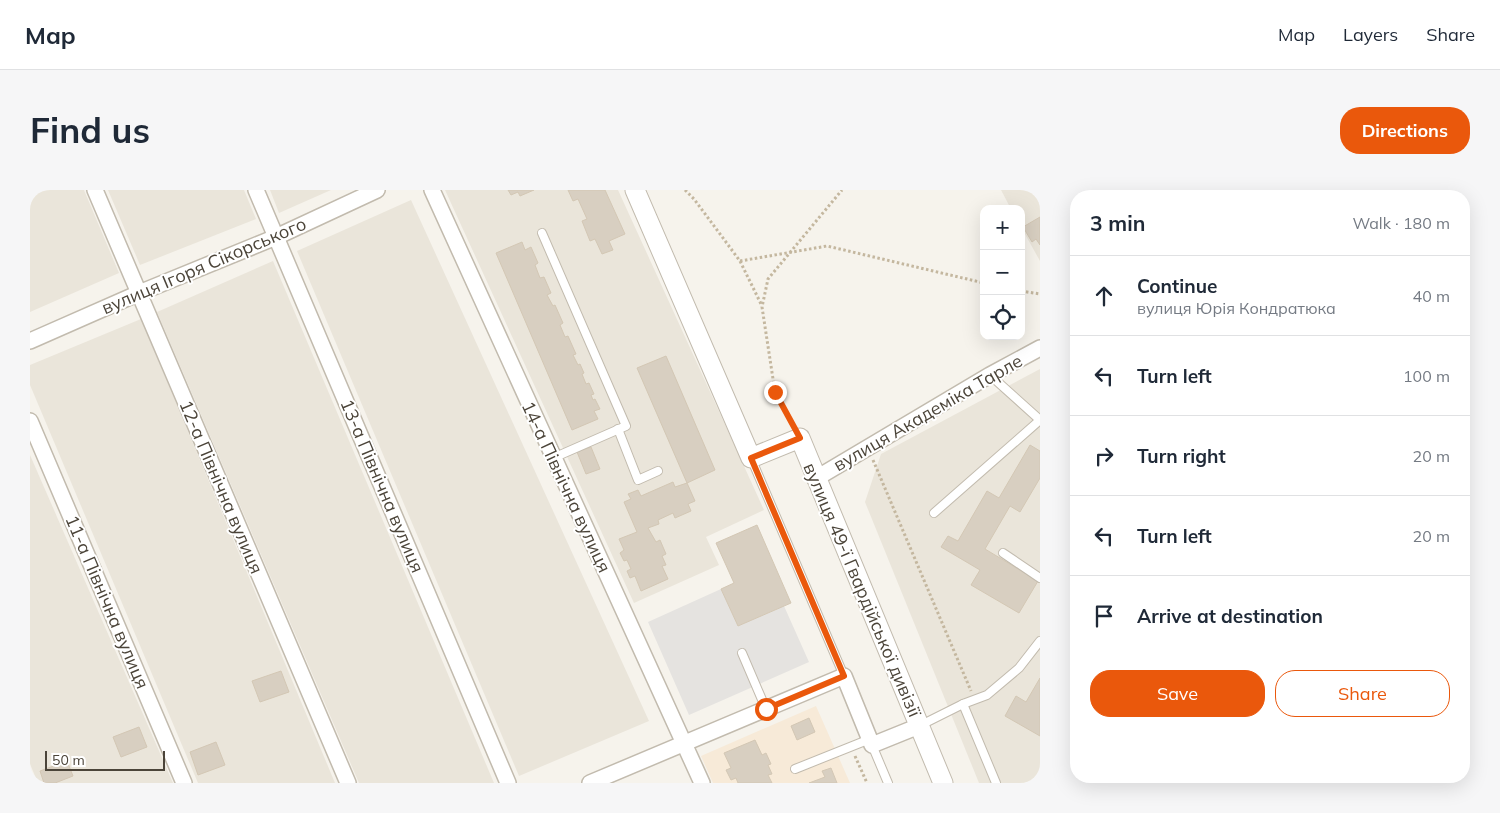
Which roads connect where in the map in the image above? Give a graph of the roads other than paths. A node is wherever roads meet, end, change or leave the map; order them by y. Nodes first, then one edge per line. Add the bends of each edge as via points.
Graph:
1 (95, 190) edge
2 (256, 190) edge
3 (377, 190) edge
4 (432, 190) edge
5 (635, 190) edge
6 (542, 233) dead end
7 (276, 237) junction
8 (139, 293) junction
9 (30, 341) edge
10 (1040, 348) edge
11 (990, 375) junction
12 (1040, 420) edge
13 (30, 421) edge
14 (618, 429) junction
15 (553, 458) junction
16 (751, 458) junction
17 (658, 471) dead end
18 (815, 479) junction
19 (934, 513) dead end
20 (1003, 553) dead end
21 (1040, 578) edge
22 (1040, 641) edge
23 (742, 653) dead end
24 (844, 676) junction
25 (963, 704) junction
26 (766, 709) junction
27 (919, 726) junction
28 (871, 742) junction
29 (684, 743) junction
30 (795, 769) dead end
31 (184, 783) edge
32 (348, 783) edge
33 (508, 783) edge
34 (590, 783) edge
35 (702, 783) edge
36 (888, 783) edge
37 (943, 783) edge
38 (996, 783) edge

1 - 8 street, 12-а Північна вулиця
2 - 7 street, 13-а Північна вулиця
3 - 7 street, вулиця Ігоря Сікорського
4 - 15 street, 14-а Північна вулиця
5 - 16 street
6 - 14 lane via 626,426
7 - 8 street, вулиця Ігоря Сікорського
7 - 33 street, 13-а Північна вулиця
8 - 9 street, вулиця Ігоря Сікорського
8 - 32 street, 12-а Північна вулиця
10 - 11 street, вулиця Академіка Тарле
11 - 12 lane
11 - 18 street, вулиця Академіка Тарле
12 - 19 lane
13 - 31 street, 11-а Північна вулиця
14 - 15 lane
14 - 17 lane via 638,480
15 - 29 street, 14-а Північна вулиця
16 - 18 street, вулиця 49-ї Гвардійської дивізії via 800,438
16 - 24 lane
18 - 27 street, вулиця 49-ї Гвардійської дивізії
20 - 21 lane
22 - 25 lane via 1019,668 987,695
23 - 26 lane
24 - 26 street
24 - 28 street
25 - 27 lane
25 - 38 lane
26 - 29 street
27 - 28 street
27 - 37 street, вулиця 49-ї Гвардійської дивізії
28 - 30 lane via 851,746
28 - 36 lane
29 - 34 street
29 - 35 street, 14-а Північна вулиця

